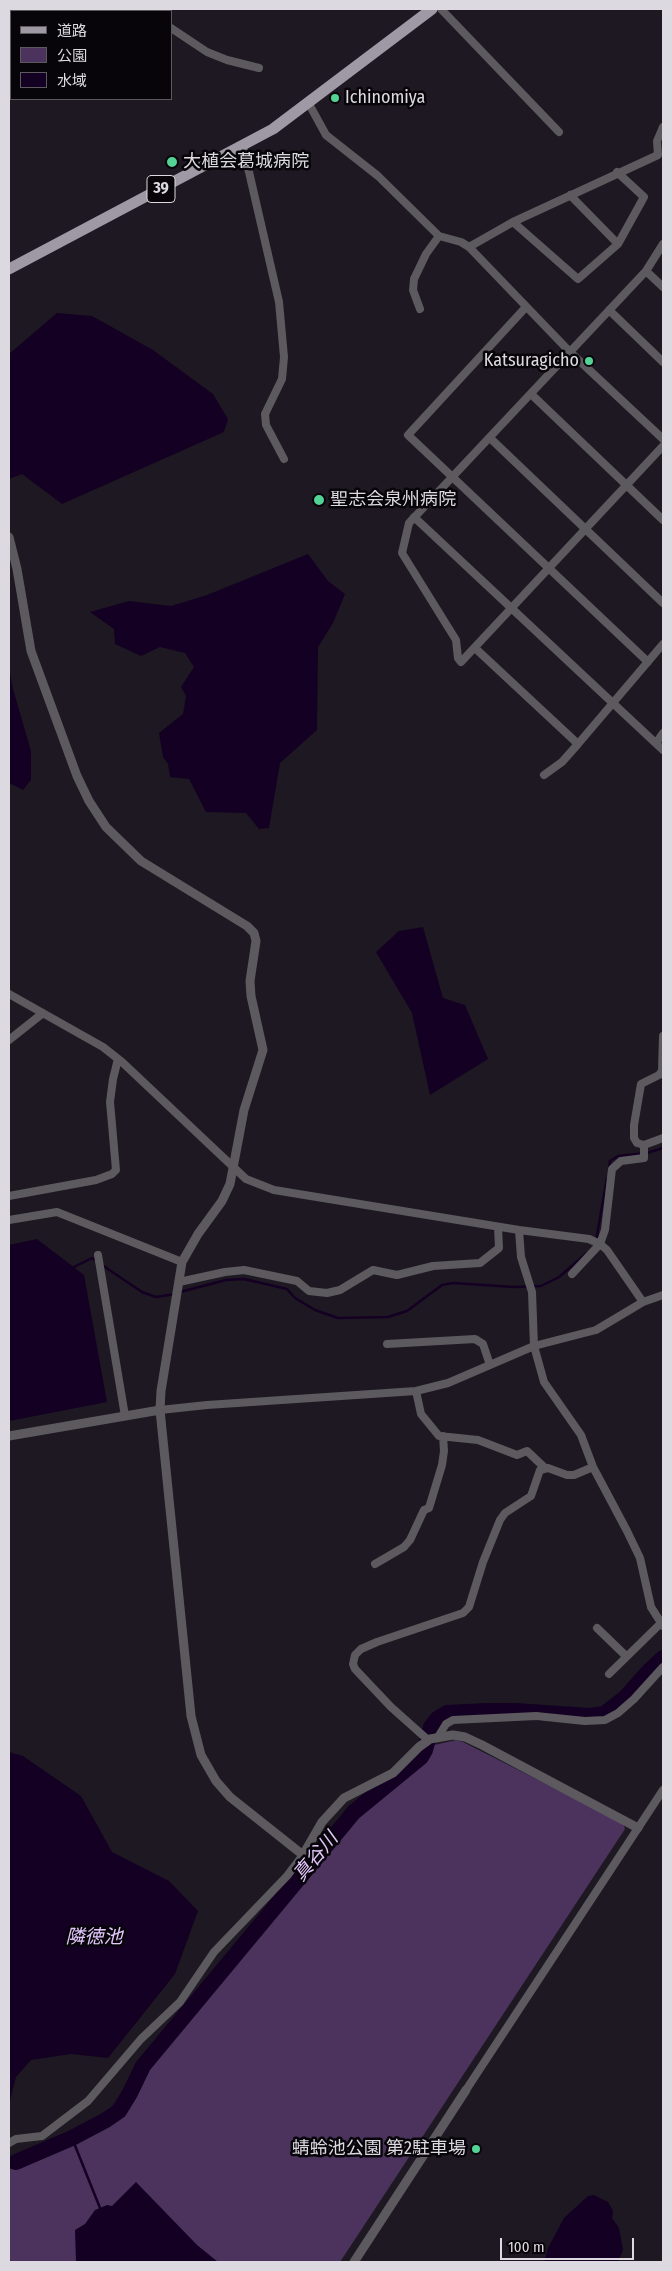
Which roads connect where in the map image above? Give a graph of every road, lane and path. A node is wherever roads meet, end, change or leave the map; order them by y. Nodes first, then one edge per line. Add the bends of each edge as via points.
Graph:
1 (432, 9) edge
2 (441, 9) edge
3 (172, 29) edge
4 (259, 68) dead end
5 (309, 104) junction
6 (663, 127) edge
7 (559, 132) dead end
8 (242, 146) junction
9 (617, 172) junction
10 (570, 195) junction
11 (513, 222) junction
12 (439, 236) junction
13 (618, 244) junction
14 (663, 244) edge
15 (469, 247) junction
16 (9, 269) edge
17 (646, 271) junction
18 (663, 287) edge
19 (526, 307) junction
20 (420, 309) dead end
21 (609, 310) junction
22 (570, 352) junction
23 (663, 362) edge
24 (531, 394) junction
25 (490, 438) junction
26 (663, 439) edge
27 (663, 446) edge
28 (284, 458) dead end
29 (452, 478) junction
30 (626, 485) junction
31 (414, 517) junction
32 (663, 520) edge
33 (585, 530) junction
34 (9, 537) edge
35 (549, 568) junction
36 (663, 603) edge
37 (512, 608) junction
38 (663, 644) edge
39 (475, 648) junction
40 (648, 662) junction
41 (614, 702) junction
42 (663, 733) edge
43 (656, 743) junction
44 (578, 744) junction
45 (663, 750) edge
46 (544, 775) dead end
47 (9, 994) edge
48 (43, 1013) junction
49 (663, 1036) edge
50 (9, 1040) edge
51 (118, 1059) junction
52 (663, 1138) edge
53 (644, 1145) junction
54 (234, 1170) junction
55 (9, 1196) edge
56 (9, 1220) edge
57 (498, 1227) junction
58 (519, 1230) junction
59 (600, 1244) junction
60 (98, 1255) dead end
61 (182, 1262) junction
62 (572, 1274) dead end
63 (179, 1282) junction
64 (663, 1295) edge
65 (642, 1302) junction
66 (387, 1344) dead end
67 (534, 1346) junction
68 (490, 1365) junction
69 (416, 1391) junction
70 (160, 1410) junction
71 (125, 1416) junction
72 (9, 1436) edge
73 (443, 1436) junction
74 (593, 1467) junction
75 (545, 1468) junction
76 (375, 1564) dead end
77 (662, 1625) edge
78 (597, 1628) dead end
79 (626, 1656) junction
80 (663, 1667) edge
81 (608, 1674) dead end
82 (438, 1737) junction
83 (428, 1740) junction
84 (663, 1790) edge
85 (638, 1828) junction
86 (303, 1855) junction
87 (466, 2090) joint
88 (9, 2144) edge
89 (354, 2262) edge

1 - 5 main road, 39
2 - 7 street
3 - 4 street via 207,52
5 - 8 main road, 39
5 - 12 street via 326,135 378,176
6 - 9 street via 656,141 658,155
8 - 16 main road, 39
8 - 28 street via 279,302 284,357 282,379 265,414 266,425
9 - 10 street
9 - 13 street via 644,198
10 - 11 street
10 - 13 street
11 - 13 street via 578,280
11 - 15 street
12 - 15 street
12 - 20 street via 414,279 413,290
14 - 17 street
15 - 19 street
17 - 18 street
17 - 21 street
19 - 22 street
19 - 29 street via 408,435
21 - 22 street
21 - 23 street
22 - 24 street
22 - 26 street
24 - 25 street
24 - 30 street
25 - 29 street
25 - 33 street
27 - 30 street
29 - 31 street
29 - 35 street
30 - 32 street
30 - 33 street
31 - 37 street
31 - 39 street via 409,523 402,553 456,640 461,662
33 - 35 street
33 - 36 street
34 - 54 street via 31,651 89,801 106,826 141,861 254,933 251,996 263,1050 244,1110
35 - 37 street
35 - 40 street
37 - 39 street
37 - 41 street
38 - 40 street
39 - 44 street
40 - 41 street
41 - 43 street
41 - 44 street
42 - 43 street
43 - 45 street
44 - 46 street via 562,762
47 - 48 street
48 - 50 street
48 - 51 street
49 - 53 street via 662,1071 641,1084 634,1138
51 - 54 street
51 - 55 street via 110,1102 116,1170 96,1180
52 - 53 street
53 - 59 street via 644,1158 621,1161 612,1169
54 - 57 street via 246,1179 274,1190
54 - 61 street via 222,1200
56 - 61 street via 57,1212
57 - 58 street
57 - 63 street via 499,1248 480,1263 434,1266 397,1275 372,1270 340,1290 317,1293 297,1281 244,1270
58 - 59 street via 589,1239
58 - 67 street via 521,1257 532,1292
59 - 62 street
59 - 65 street via 616,1260
60 - 71 street
61 - 63 street
63 - 70 street
64 - 65 street
65 - 67 street via 596,1330
66 - 68 street via 475,1339 483,1344
67 - 68 street
67 - 74 street via 549,1392 580,1435
68 - 69 street via 448,1383
69 - 70 street via 206,1404
69 - 73 street via 421,1414 439,1436
70 - 71 street
70 - 86 street via 194,1734 201,1755 230,1797
71 - 72 street
73 - 75 street via 478,1440 517,1455 527,1451
73 - 76 street via 442,1465 429,1508 424,1510 404,1547
74 - 75 street via 574,1475
74 - 77 street via 640,1558 651,1607
75 - 83 street via 540,1470 531,1496 500,1520 464,1613 377,1642 355,1655 355,1669
77 - 79 street
78 - 79 street
79 - 81 street
80 - 82 street via 624,1709 605,1720 536,1716 453,1720 446,1724
82 - 83 street
82 - 85 street via 465,1737
83 - 86 street via 393,1773 344,1798 322,1822
84 - 85 street
85 - 87 street
86 - 88 street via 214,1952 180,2002 142,2039 88,2101 42,2136 16,2139
87 - 89 street

